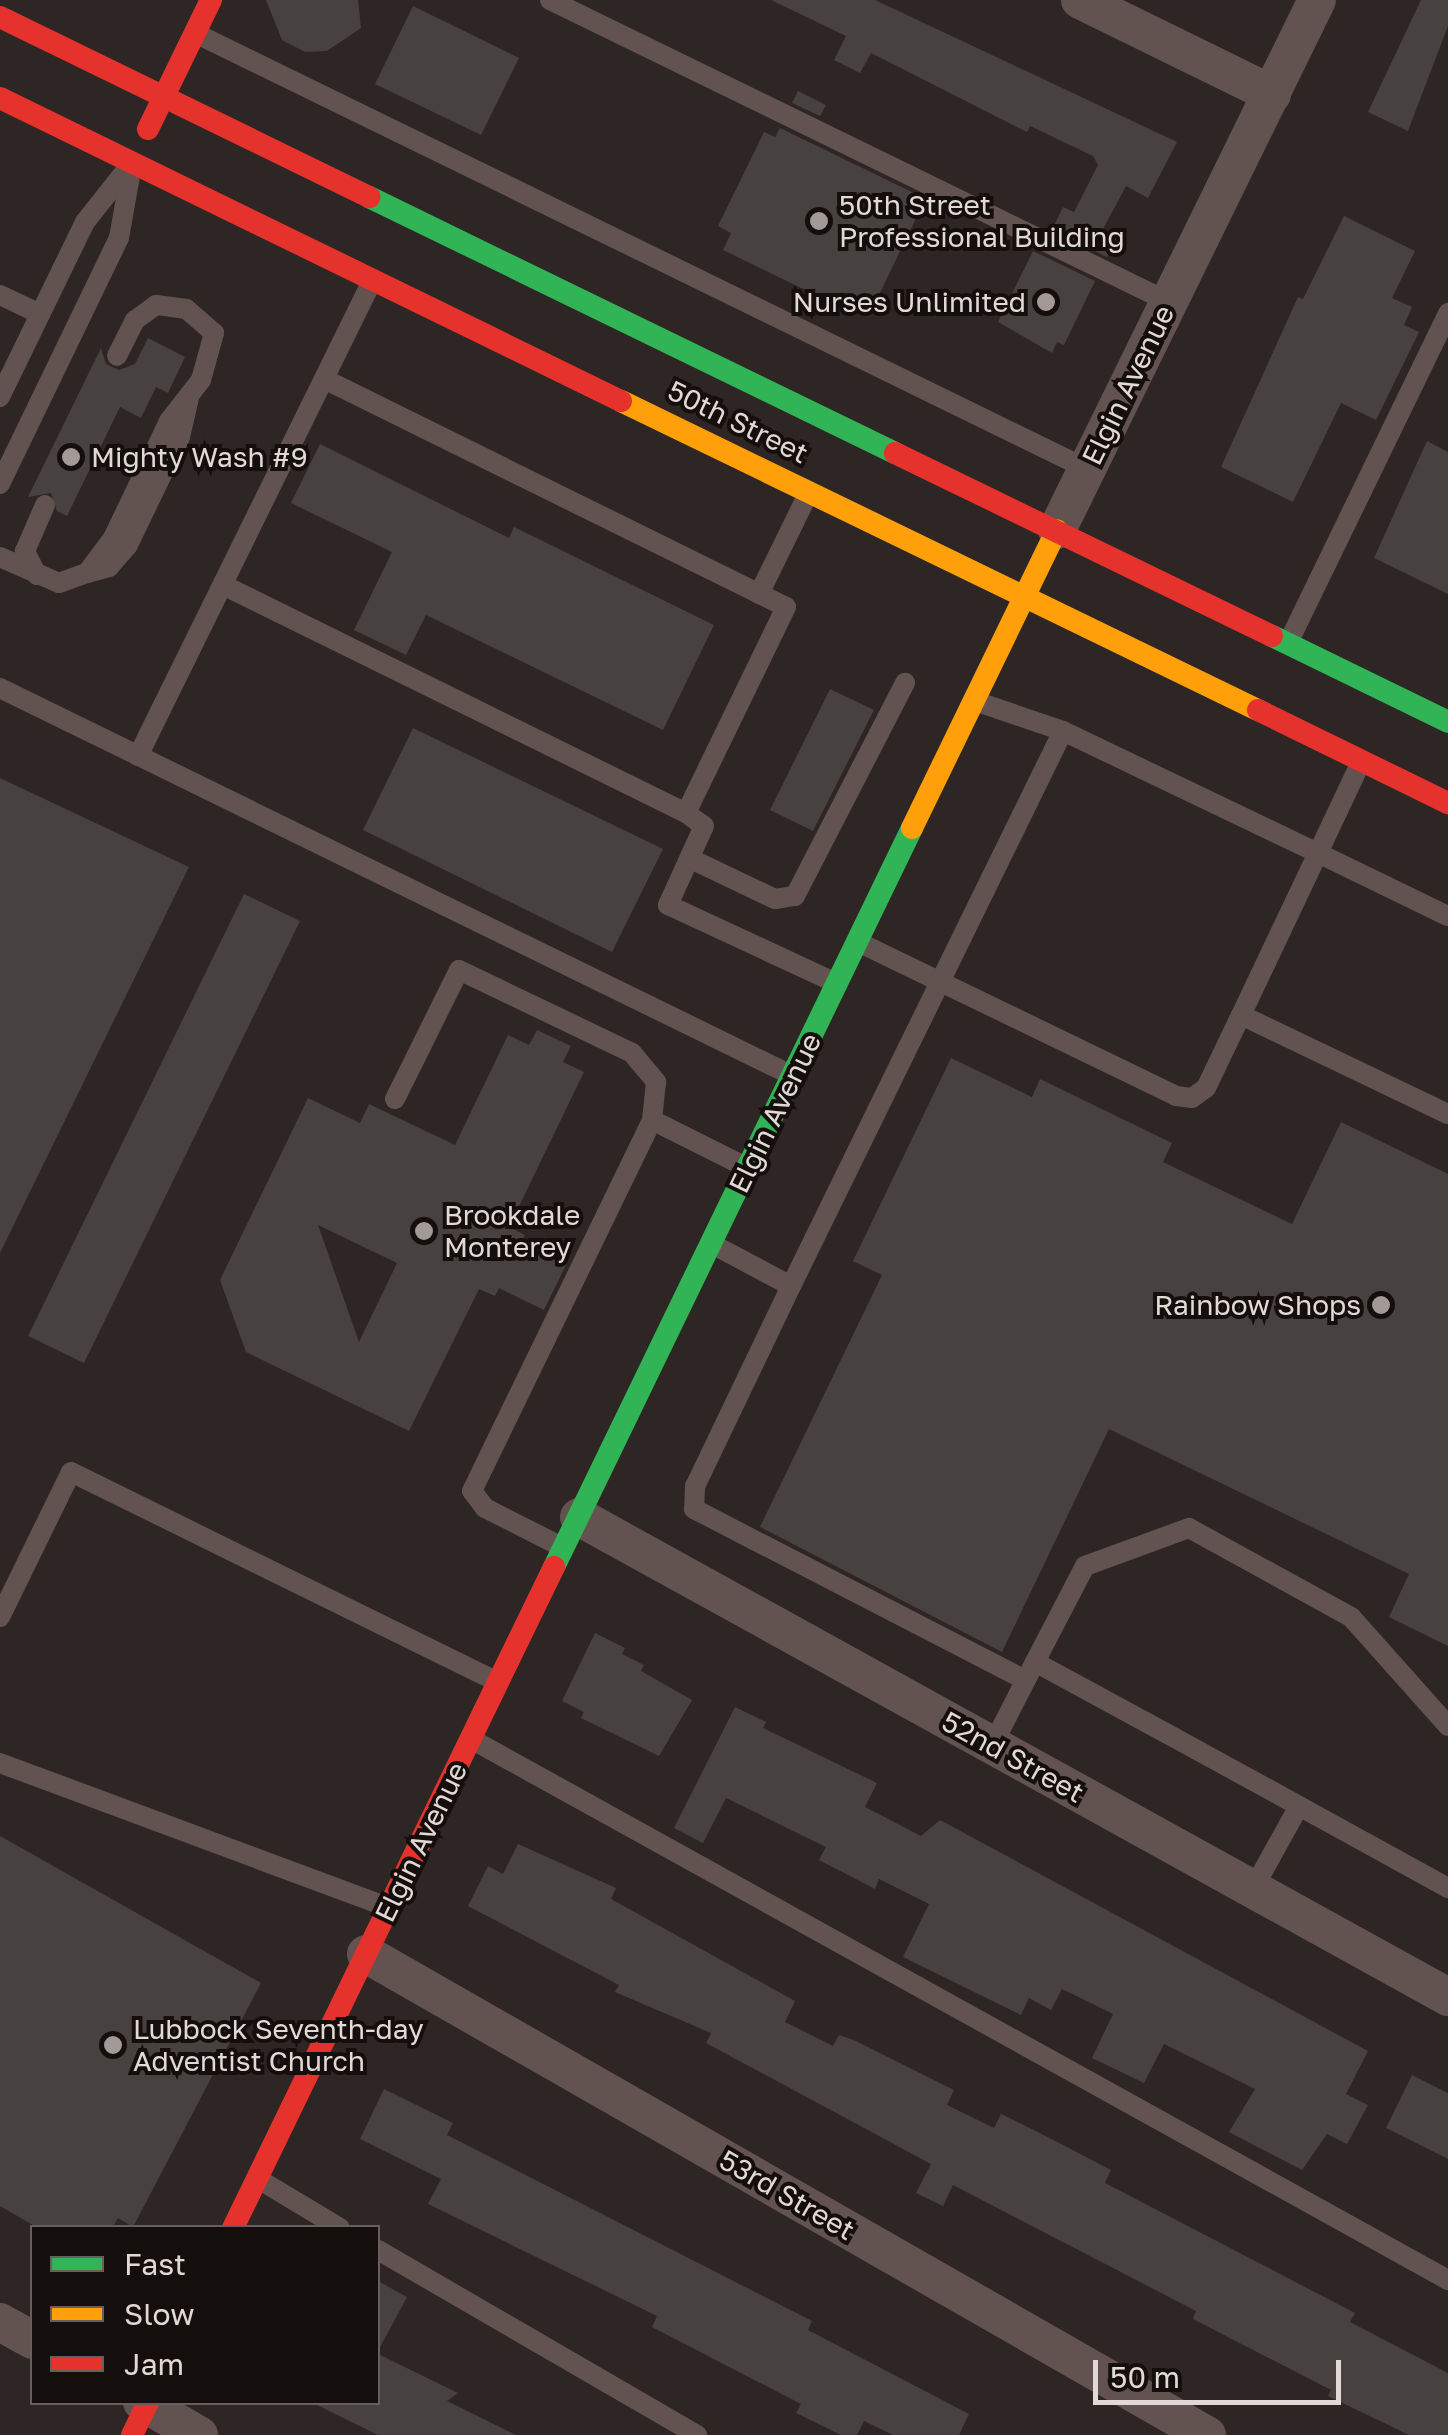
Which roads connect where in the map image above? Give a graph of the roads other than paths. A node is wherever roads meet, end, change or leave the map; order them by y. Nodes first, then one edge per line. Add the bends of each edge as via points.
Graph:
1 (211, 0) edge
2 (550, 0) edge
3 (1080, 0) edge
4 (1318, 0) edge
5 (0, 17) edge
6 (195, 33) junction
7 (1272, 94) junction
8 (164, 97) junction
9 (0, 98) edge
10 (132, 162) junction
11 (373, 280) junction
12 (0, 295) edge
13 (1169, 302) junction
14 (1448, 313) edge
15 (40, 314) junction
16 (117, 356) dead end
17 (324, 380) junction
18 (0, 397) edge
19 (1086, 469) junction
20 (0, 484) edge
21 (810, 490) junction
22 (45, 506) dead end
23 (1057, 530) junction
24 (0, 557) edge
25 (37, 575) junction
26 (223, 585) junction
27 (760, 594) junction
28 (1025, 595) junction
29 (1288, 643) junction
30 (905, 683) dead end
31 (0, 688) edge
32 (973, 700) junction
33 (1448, 722) edge
34 (1063, 731) junction
35 (138, 756) junction
36 (1362, 760) junction
37 (1448, 803) edge
38 (686, 813) junction
39 (1318, 854) junction
40 (691, 859) junction
41 (1448, 916) edge
42 (858, 942) junction
43 (942, 982) junction
44 (838, 984) junction
45 (1241, 1015) junction
46 (792, 1076) junction
47 (395, 1099) dead end
48 (1448, 1114) edge
49 (652, 1120) junction
50 (748, 1168) junction
51 (711, 1244) junction
52 (791, 1286) junction
53 (572, 1532) junction
54 (0, 1617) edge
55 (1031, 1671) junction
56 (499, 1682) junction
57 (1448, 1726) edge
58 (472, 1739) junction
59 (992, 1746) junction
60 (0, 1762) edge
61 (1299, 1806) junction
62 (1448, 1888) edge
63 (1253, 1890) junction
64 (389, 1908) junction
65 (366, 1954) junction
66 (1448, 1997) edge
67 (257, 2178) junction
68 (234, 2225) edge
69 (335, 2225) edge
70 (380, 2251) edge
71 (1448, 2280) edge
72 (0, 2322) edge
73 (30, 2339) edge
74 (142, 2411) edge
75 (199, 2435) edge
76 (697, 2435) edge
77 (1207, 2435) edge

1 - 6 main road
2 - 13 lane
3 - 7 street
4 - 7 street, Elgin Avenue
5 - 8 main road, 50th Street
6 - 8 main road
6 - 19 lane
7 - 13 street, Elgin Avenue
8 - 10 main road
8 - 23 main road, 50th Street
9 - 10 main road, 50th Street
10 - 11 main road, 50th Street
10 - 15 lane via 85,222
10 - 20 lane via 119,238
11 - 17 lane
11 - 21 main road, 50th Street
12 - 15 lane
13 - 19 street, Elgin Avenue
14 - 29 lane
15 - 18 lane
16 - 25 lane via 145,310 173,305 214,333 215,347 189,398 169,422 113,538 87,574 59,583
17 - 26 lane
17 - 27 lane
19 - 23 street, Elgin Avenue
21 - 27 lane
21 - 28 main road, 50th Street
22 - 25 lane via 25,551
23 - 28 main road, Elgin Avenue
23 - 29 main road, 50th Street
24 - 25 lane
26 - 35 lane
26 - 38 lane
27 - 38 lane via 786,607
28 - 32 main road, Elgin Avenue
28 - 36 main road, 50th Street
29 - 33 main road, 50th Street
30 - 40 lane via 796,896 775,899
31 - 35 lane
32 - 34 lane
32 - 42 main road, Elgin Avenue
34 - 39 lane
34 - 43 lane
35 - 46 lane
36 - 37 main road, 50th Street
36 - 39 lane
38 - 40 lane via 704,826
39 - 41 lane
39 - 45 lane
40 - 44 lane via 668,905
42 - 43 lane
42 - 44 main road, Elgin Avenue
43 - 45 lane via 1192,1098 1206,1088
43 - 52 lane
44 - 46 main road, Elgin Avenue
45 - 48 lane
46 - 50 main road, Elgin Avenue
47 - 49 lane via 459,970 632,1053 656,1082
49 - 50 lane
49 - 53 lane via 472,1492 485,1508
50 - 51 main road, Elgin Avenue
51 - 52 lane
51 - 53 main road, Elgin Avenue
52 - 55 lane via 695,1486 694,1509
53 - 56 main road, Elgin Avenue
53 - 59 street, 52nd Street
54 - 56 lane via 72,1472
55 - 57 lane via 1085,1566 1189,1528 1351,1617
55 - 59 lane
55 - 61 lane
56 - 58 main road, Elgin Avenue
58 - 64 main road, Elgin Avenue
58 - 71 lane
59 - 63 street, 52nd Street
60 - 64 lane
61 - 62 lane
61 - 63 lane
63 - 66 street, 52nd Street
64 - 65 main road, Elgin Avenue
65 - 67 main road, Elgin Avenue
65 - 77 street, 53rd Street
67 - 68 main road, Elgin Avenue
67 - 69 lane
70 - 76 lane
72 - 73 street
74 - 75 street

